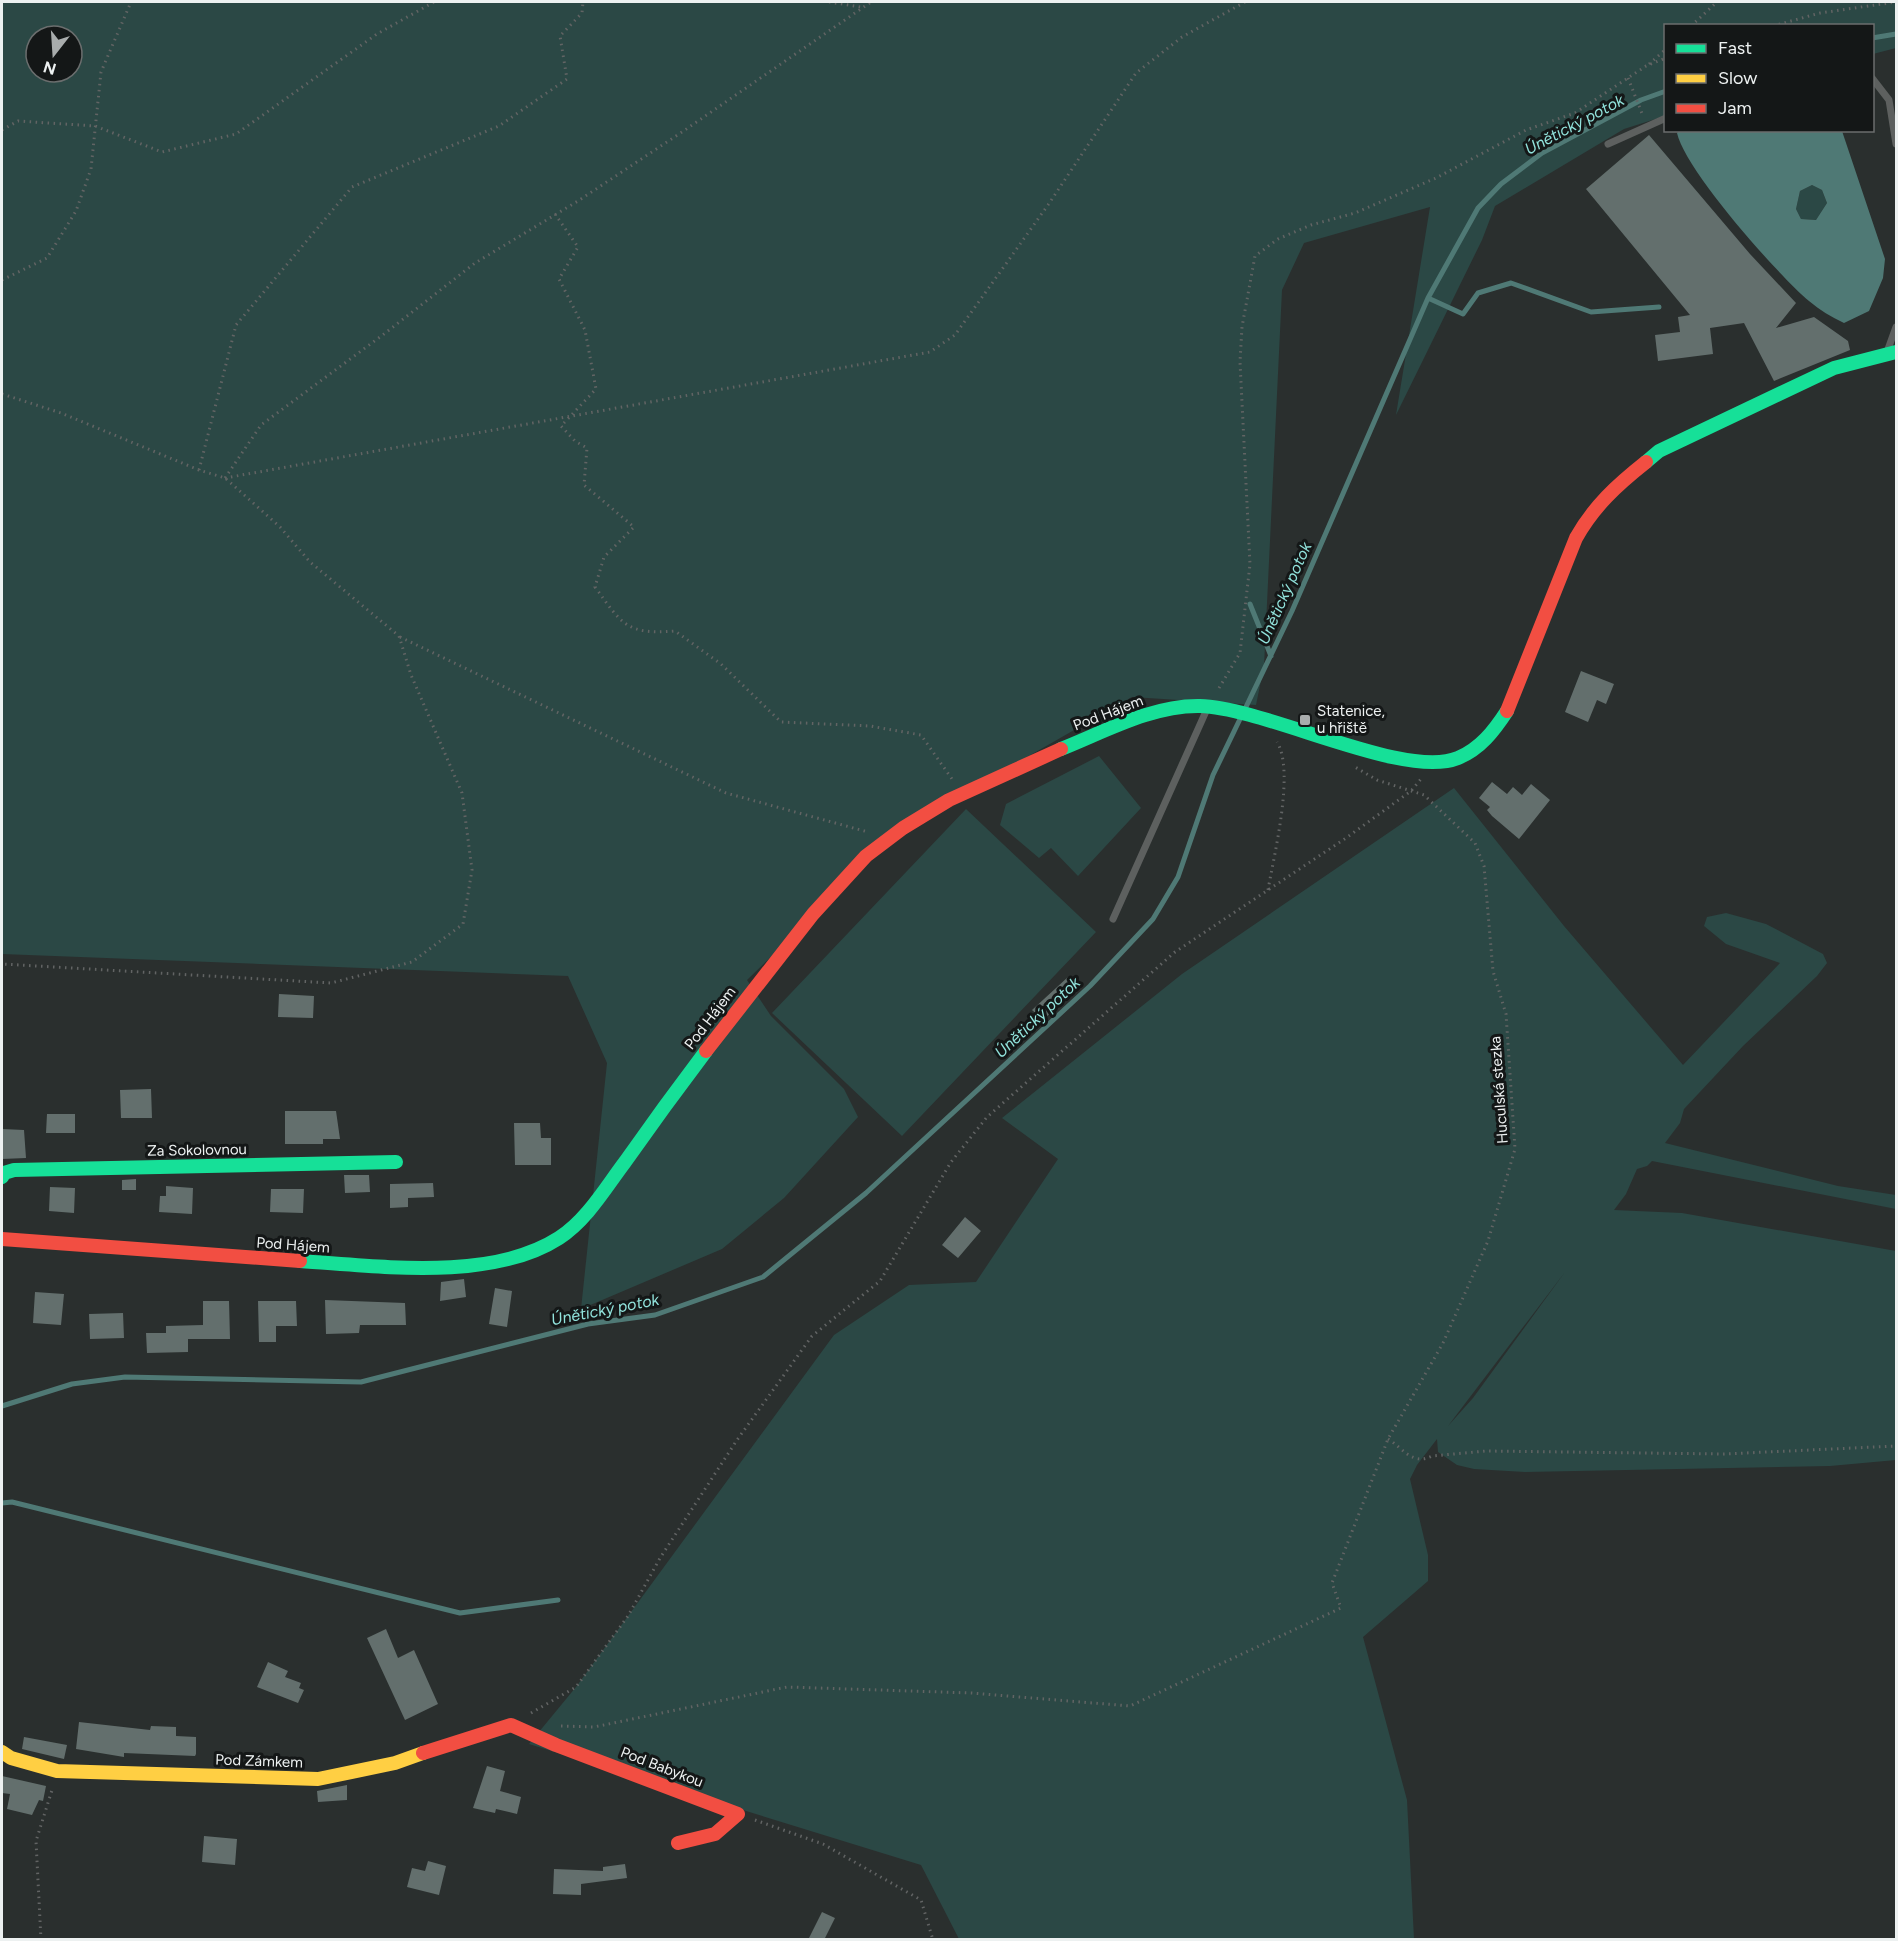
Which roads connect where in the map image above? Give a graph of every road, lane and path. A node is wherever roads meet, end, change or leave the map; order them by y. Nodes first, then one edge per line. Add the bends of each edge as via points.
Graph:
1 (131, 2) edge
2 (434, 2) edge
3 (583, 2) edge
4 (829, 2) edge
5 (871, 2) edge
6 (1245, 2) edge
7 (1717, 2) edge
8 (1896, 2) edge
9 (863, 7) junction
10 (1693, 24) edge
11 (1780, 24) edge
12 (1664, 50) edge
13 (1664, 58) edge
14 (1646, 66) junction
15 (1628, 78) junction
16 (1874, 81) edge
17 (1664, 118) edge
18 (95, 126) junction
19 (1647, 126) junction
20 (2, 130) edge
21 (1608, 144) dead end
22 (1896, 144) edge
23 (555, 214) junction
24 (2, 280) edge
25 (1896, 327) edge
26 (1892, 353) edge
27 (2, 394) edge
28 (568, 419) junction
29 (199, 470) junction
30 (225, 478) junction
31 (399, 636) junction
32 (1212, 700) junction
33 (1263, 718) junction
34 (1433, 762) junction
35 (1350, 763) dead end
36 (1411, 791) junction
37 (962, 793) junction
38 (890, 838) junction
39 (1268, 890) junction
40 (1113, 919) dead end
41 (2, 964) edge
42 (396, 1162) dead end
43 (2, 1177) edge
44 (2, 1239) edge
45 (1388, 1439) junction
46 (1896, 1446) edge
47 (511, 1725) junction
48 (559, 1726) dead end
49 (2, 1752) edge
50 (57, 1771) junction
51 (738, 1814) junction
52 (678, 1843) dead end
53 (41, 1940) edge
54 (933, 1940) edge

1 - 18 path via 100,72
2 - 18 path via 377,34 236,134 162,152
3 - 29 path via 582,13 560,36 567,79 499,126 352,187 236,325
4 - 9 path
5 - 9 path
6 - 28 path via 1182,37 1136,73 955,335 930,352
7 - 10 path
8 - 11 path via 1820,12
9 - 23 path
12 - 14 path
13 - 14 path
14 - 15 path
15 - 19 path
15 - 32 path via 1575,113 1526,130 1436,178 1356,213 1289,234 1255,256 1240,362 1250,564 1240,653
16 - 22 lane via 1889,100
17 - 19 lane
18 - 20 path via 18,121
18 - 24 path via 91,169 76,211 47,258
19 - 21 lane
23 - 28 path via 578,247 559,279 585,330 596,389
23 - 30 path via 475,263 261,425
25 - 26 lane
26 - 34 street via 1834,368 1659,451 1610,490 1576,538 1506,713 1479,747 1456,759
27 - 29 path via 61,413
28 - 30 path
28 - 37 path via 561,426 587,448 584,485 634,527 604,557 595,587 620,622 649,633 675,631 720,664 781,722 870,726 921,735
29 - 30 path
30 - 31 path via 280,528 310,562
31 - 38 path via 726,793
31 - 41 path via 411,675 462,793 472,870 463,924 412,962 331,983
32 - 33 street, Pod Hájem via 1226,710
32 - 37 street, Pod Hájem via 1146,716
32 - 40 lane
33 - 34 street, Pod Hájem via 1394,757
33 - 39 path via 1283,751 1284,802
34 - 36 path
35 - 36 path, Huculská stezka via 1377,780
36 - 39 path
36 - 45 path, Huculská stezka via 1424,795 1475,843 1484,866 1493,971 1506,1014 1515,1149 1488,1241 1443,1343
37 - 38 street, Pod Hájem
38 - 44 street, Pod Hájem via 855,867 803,926 720,1030 584,1215 543,1248 474,1265 412,1270
39 - 47 path via 1175,952 987,1117 951,1162 880,1281 812,1336 737,1440 660,1558 628,1616 576,1687
42 - 43 street, Za Sokolovnou via 14,1170
45 - 46 path via 1406,1456 1425,1460 1486,1451 1724,1454
45 - 48 path, Huculská stezka via 1332,1583 1341,1608 1130,1706 971,1693 787,1687 594,1727
47 - 50 street, Pod Zámkem via 395,1763 318,1779
47 - 51 street, Pod Babykou
49 - 50 street, Pod Zámkem
50 - 53 path via 36,1842
51 - 52 street via 715,1834
51 - 54 path via 824,1844 921,1900

